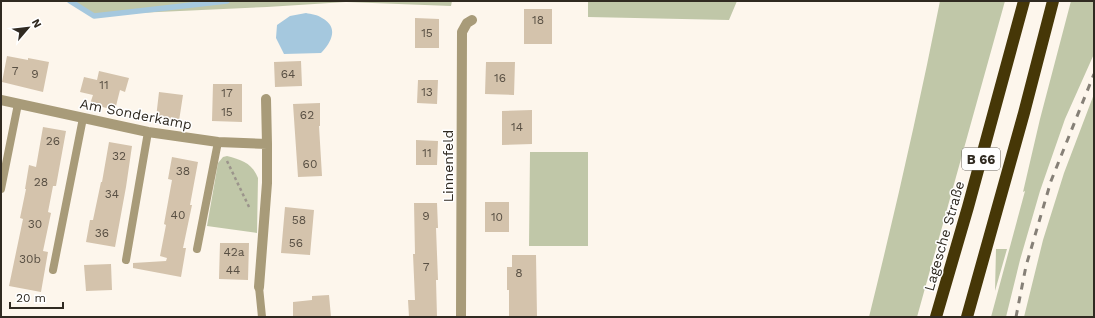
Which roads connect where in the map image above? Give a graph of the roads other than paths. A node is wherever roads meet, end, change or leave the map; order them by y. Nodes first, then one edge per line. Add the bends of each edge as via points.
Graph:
1 (1024, 1) edge
2 (1054, 1) edge
3 (472, 20) dead end
4 (266, 99) dead end
5 (1, 100) edge
6 (18, 104) junction
7 (82, 118) junction
8 (148, 132) junction
9 (218, 142) junction
10 (267, 144) junction
11 (1, 189) edge
12 (197, 249) dead end
13 (126, 260) dead end
14 (53, 270) dead end
15 (259, 287) joint
16 (262, 317) edge
17 (461, 317) edge
18 (936, 317) edge
19 (967, 317) edge

1 - 18 highway, Lagesche Straße / B 66
2 - 19 highway, B 66
3 - 17 street, Linnenfeld via 462,32
4 - 10 street
5 - 6 street, Am Sonderkamp
6 - 7 street, Am Sonderkamp
6 - 11 lane
7 - 8 street, Am Sonderkamp
7 - 14 lane
8 - 9 street, Am Sonderkamp
8 - 13 lane
9 - 10 street, Am Sonderkamp
9 - 12 lane
10 - 15 street via 267,183
15 - 16 lane

